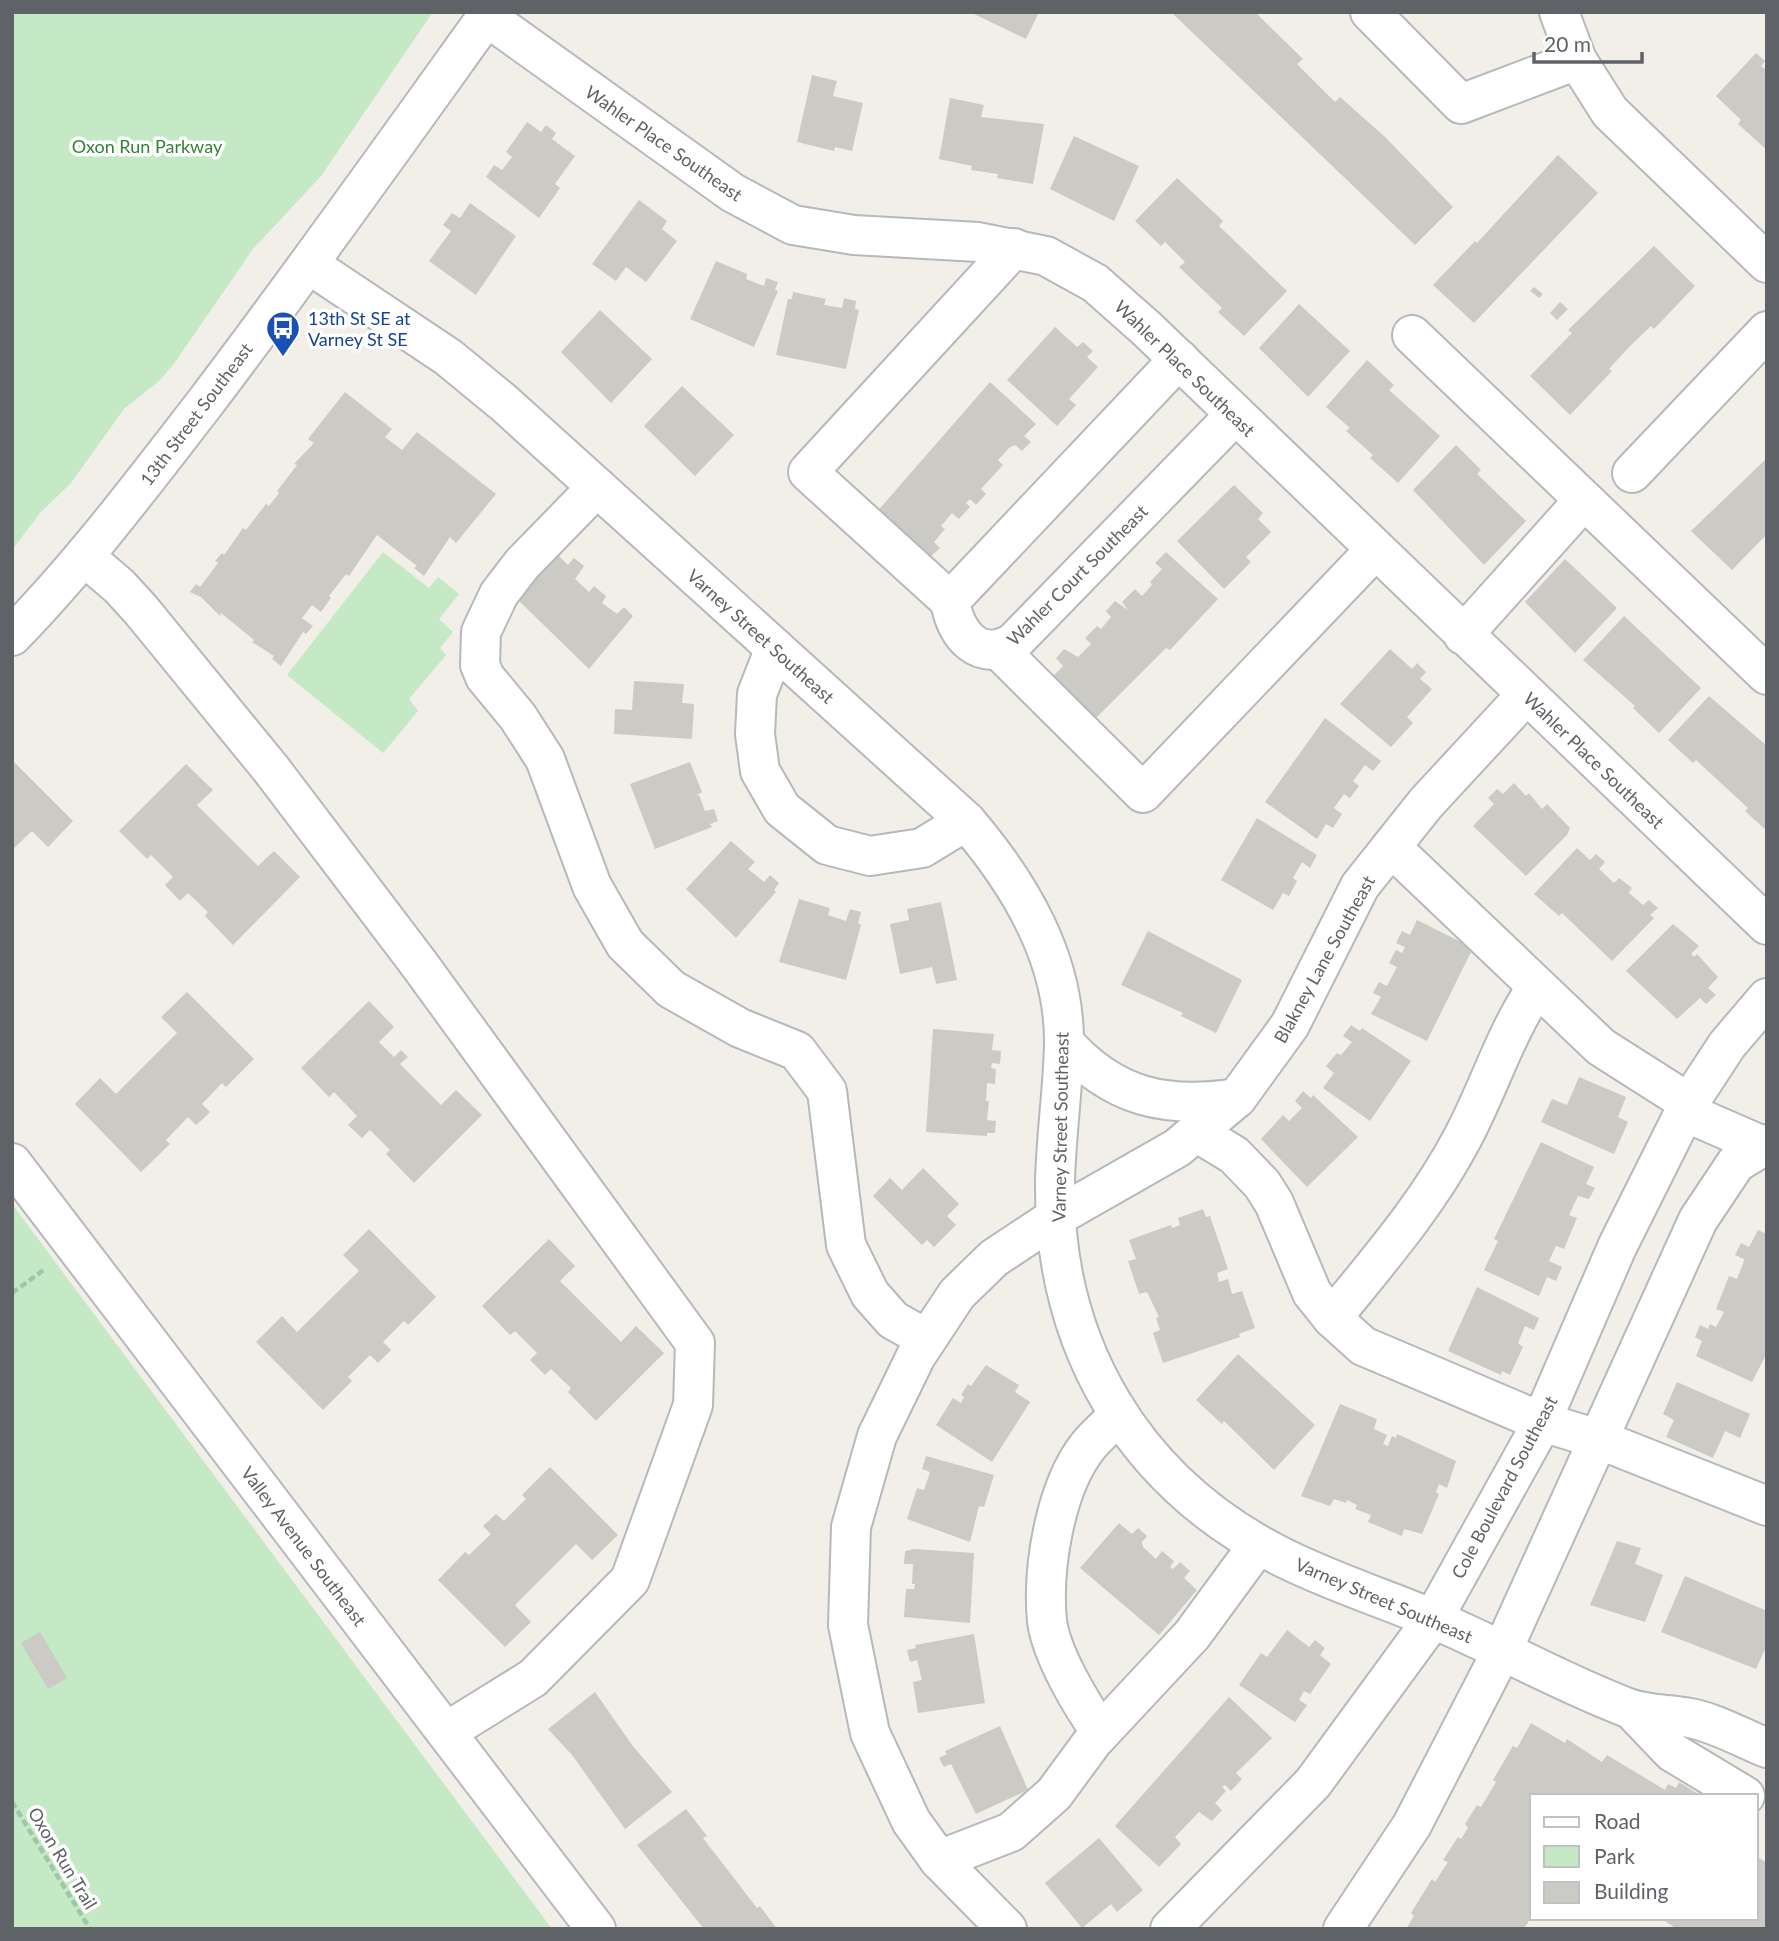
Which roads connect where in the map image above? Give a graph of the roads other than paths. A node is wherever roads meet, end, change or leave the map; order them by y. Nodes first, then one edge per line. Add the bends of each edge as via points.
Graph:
1 (1370, 12) edge
2 (1559, 12) edge
3 (489, 14) edge
4 (1577, 60) junction
5 (1014, 248) junction
6 (1767, 262) edge
7 (310, 265) junction
8 (1767, 331) edge
9 (1412, 335) dead end
10 (1179, 359) junction
11 (1236, 415) junction
12 (1632, 473) dead end
13 (597, 486) junction
14 (1584, 500) junction
15 (1375, 550) junction
16 (85, 557) junction
17 (950, 601) junction
18 (1464, 635) junction
19 (12, 636) edge
20 (775, 648) junction
21 (1000, 651) junction
22 (1767, 675) edge
23 (1526, 695) junction
24 (966, 821) junction
25 (1391, 847) junction
26 (1767, 925) edge
27 (1536, 988) junction
28 (1767, 998) edge
29 (1064, 1042) junction
30 (1237, 1098) junction
31 (1687, 1107) junction
32 (1196, 1132) junction
33 (1765, 1145) edge
34 (12, 1163) edge
35 (1056, 1217) junction
36 (1332, 1318) junction
37 (927, 1339) junction
38 (1119, 1415) junction
39 (1542, 1422) junction
40 (1598, 1439) junction
41 (1767, 1506) edge
42 (1258, 1545) junction
43 (1433, 1619) junction
44 (1503, 1649) junction
45 (1631, 1709) junction
46 (446, 1732) junction
47 (1101, 1732) junction
48 (1767, 1748) edge
49 (1742, 1794) edge
50 (939, 1860) junction
51 (596, 1929) edge
52 (1007, 1929) edge
53 (1170, 1929) edge
54 (1343, 1929) edge

1 - 4 street via 1461,104
2 - 4 street
3 - 5 street, Wahler Place Southeast via 733,193 793,225 854,235
3 - 7 street, 13th Street Southeast
4 - 6 street via 1597,95 1624,127
5 - 10 street, Wahler Place Southeast via 1046,256 1095,283
5 - 17 street via 808,472
7 - 13 street, Varney Street Southeast via 448,357
7 - 16 street, 13th Street Southeast
8 - 12 street
9 - 14 street
10 - 11 street, Wahler Place Southeast
10 - 17 street
11 - 15 street, Wahler Place Southeast
11 - 21 street, Wahler Court Southeast via 1014,642
13 - 20 street, Varney Street Southeast
13 - 37 street via 499,594 481,632 480,665 545,759 592,886 625,944 671,989 740,1028 797,1051 827,1091 846,1245 870,1294 893,1320
14 - 18 street
14 - 22 street
15 - 18 street, Wahler Place Southeast
15 - 21 street via 1143,793
16 - 19 street, 13th Street Southeast
16 - 46 street via 141,610 271,769 695,1343 693,1405 629,1580 533,1678
17 - 21 street, Wahler Court Southeast via 953,618 965,637 984,649
18 - 23 street, Wahler Place Southeast
20 - 24 street, Varney Street Southeast
20 - 24 street via 757,694 755,734 760,771 782,809 827,845 870,856 922,848
23 - 25 street, Blakney Lane Southeast
23 - 26 street, Wahler Place Southeast
24 - 29 street, Varney Street Southeast via 994,853 1042,937 1059,996
25 - 27 street
25 - 30 street, Blakney Lane Southeast via 1360,886 1290,1025
27 - 31 street via 1601,1047
27 - 36 street via 1518,1015 1489,1085 1434,1188
28 - 31 street, Cole Boulevard Southeast via 1727,1045
29 - 30 street via 1112,1084 1170,1103
29 - 35 street, Varney Street Southeast
30 - 32 street, Blakney Lane Southeast
31 - 33 street
31 - 39 street, Cole Boulevard Southeast via 1617,1247
32 - 35 street, Blakney Lane Southeast
32 - 36 street via 1234,1155 1262,1184 1312,1293
33 - 40 street via 1736,1163 1698,1220
34 - 46 street, Valley Avenue Southeast
35 - 37 street, Blakney Lane Southeast via 994,1258 957,1294
35 - 38 street, Varney Street Southeast via 1068,1299 1093,1367
36 - 39 street via 1363,1346
37 - 50 street, Blakney Lane Southeast via 877,1436 851,1527 848,1625 870,1733 911,1821
38 - 42 street, Varney Street Southeast via 1142,1448 1186,1495
38 - 47 street via 1088,1446 1069,1477 1049,1544 1047,1623 1076,1698
39 - 40 street
39 - 43 street, Cole Boulevard Southeast
40 - 41 street
40 - 44 street
42 - 43 street, Varney Street Southeast
42 - 47 street via 1192,1635
43 - 44 street, Varney Street Southeast
43 - 53 street, Cole Boulevard Southeast via 1313,1783
44 - 45 street, Varney Street Southeast
44 - 54 street via 1412,1825
45 - 48 street, Varney Street Southeast via 1694,1718
45 - 49 street, Varney Street Southeast via 1672,1752
46 - 51 street, Valley Avenue Southeast
47 - 50 street via 1054,1794 1011,1832
50 - 52 street, Blakney Lane Southeast

